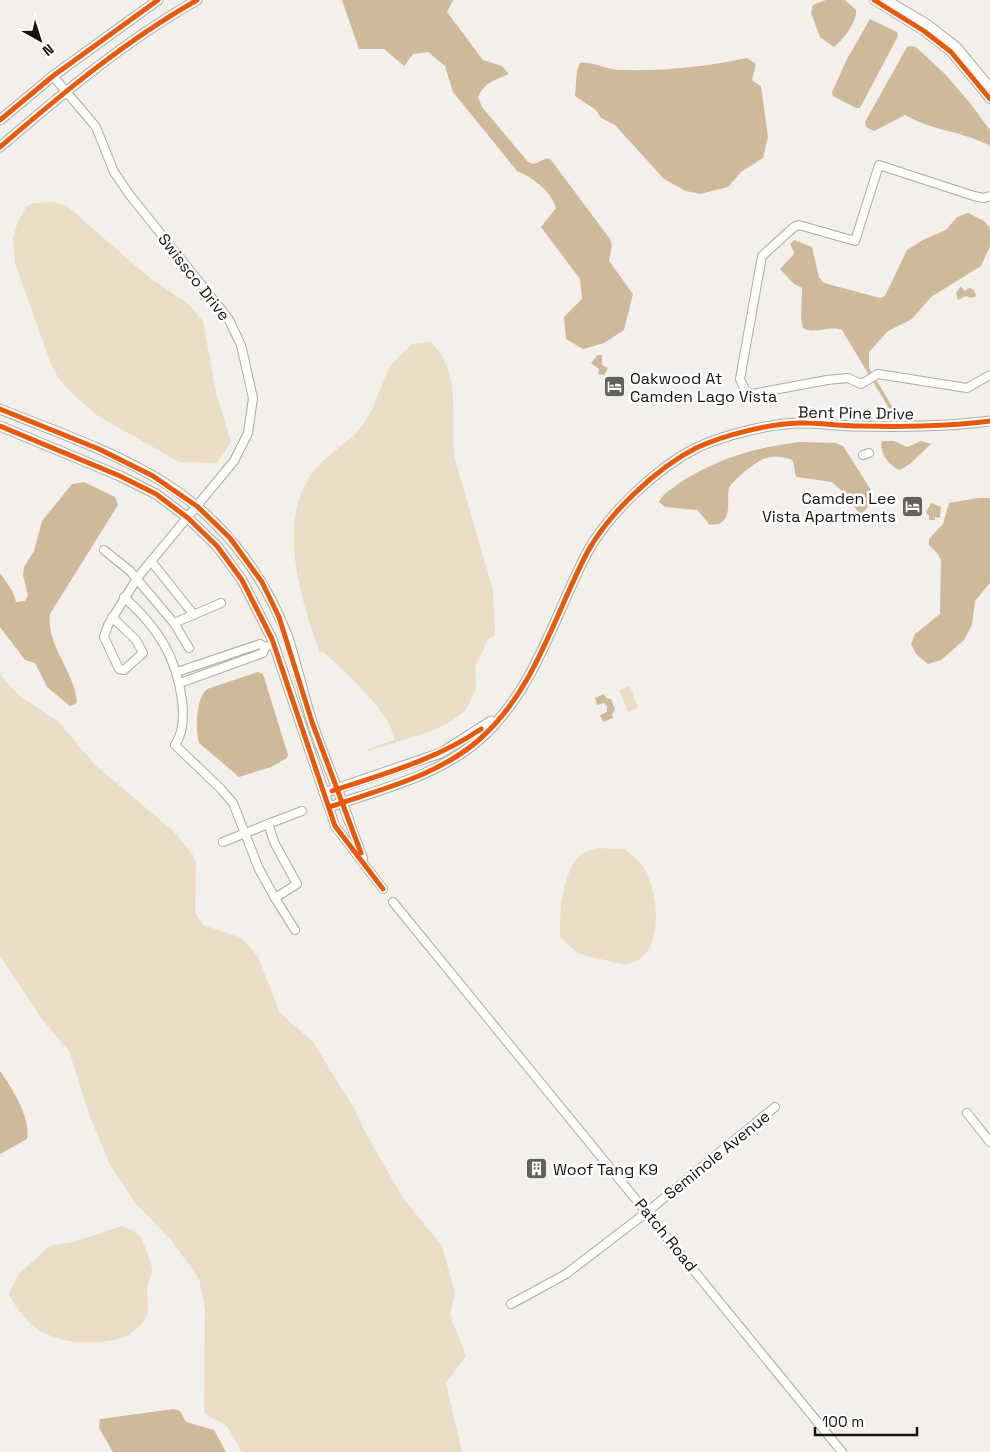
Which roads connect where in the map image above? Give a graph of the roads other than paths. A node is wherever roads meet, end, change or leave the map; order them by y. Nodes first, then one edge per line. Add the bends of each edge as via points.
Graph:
1 (158, 0) edge
2 (197, 0) edge
3 (874, 0) edge
4 (887, 0) edge
5 (53, 76) junction
6 (990, 87) edge
7 (64, 92) junction
8 (990, 99) edge
9 (0, 120) edge
10 (0, 148) edge
11 (990, 196) edge
12 (990, 376) edge
13 (0, 409) edge
14 (990, 421) edge
15 (0, 426) edge
16 (198, 507) junction
17 (188, 518) junction
18 (104, 550) dead end
19 (151, 561) junction
20 (136, 579) junction
21 (124, 597) junction
22 (221, 603) dead end
23 (194, 614) junction
24 (112, 617) junction
25 (174, 623) junction
26 (288, 639) junction
27 (270, 646) junction
28 (189, 648) dead end
29 (177, 672) junction
30 (180, 683) junction
31 (505, 710) junction
32 (338, 789) junction
33 (324, 793) junction
34 (343, 802) junction
35 (329, 807) junction
36 (302, 811) dead end
37 (349, 822) joint
38 (268, 824) junction
39 (245, 833) junction
40 (224, 842) dead end
41 (366, 867) junction
42 (382, 889) dead end
43 (275, 898) junction
44 (393, 902) dead end
45 (295, 930) dead end
46 (775, 1108) dead end
47 (967, 1113) dead end
48 (990, 1142) edge
49 (648, 1212) junction
50 (511, 1304) dead end
51 (842, 1452) edge

1 - 5 street
2 - 7 street via 127,44
3 - 8 street via 924,31 950,52
4 - 6 street via 926,22 957,47
5 - 7 street, Swissco Drive
5 - 9 street
7 - 10 street
7 - 16 street, Swissco Drive via 96,127 114,172 228,318 241,345 253,398 248,433 234,461
11 - 12 street via 974,196 879,165 855,241 794,227 762,256 740,379 745,390 752,394 848,378 861,384 878,374 968,388
13 - 16 street via 99,449 153,476
14 - 31 street, Bent Pine Drive via 911,427 801,423 759,428 697,448 652,476 589,550 541,655
15 - 17 street via 120,476 156,494
16 - 17 street, Swissco Drive
16 - 26 street via 230,538 262,582
17 - 19 street, Swissco Drive
17 - 27 street via 216,546 242,580
18 - 20 street via 130,570
19 - 20 street, Swissco Drive
19 - 23 street
20 - 21 street, Swissco Drive
20 - 25 street
21 - 24 street, Swissco Drive
21 - 29 street via 156,631
22 - 23 street
23 - 25 street
24 - 24 street, Swissco Drive via 104,637 119,669 124,670 143,653 136,640
25 - 28 street
26 - 27 street
26 - 32 street via 312,722
27 - 29 street via 260,644
27 - 30 street via 264,653
27 - 33 street
29 - 30 street
30 - 39 street via 182,736 175,745 232,803
31 - 32 street, Bent Pine Drive via 441,753
31 - 34 street, Bent Pine Drive via 482,738 449,761 412,779
32 - 33 street, Bent Pine Drive
32 - 34 street
33 - 35 street
34 - 35 street, Bent Pine Drive
34 - 37 street
35 - 41 street via 335,826
36 - 38 street
37 - 41 street
38 - 39 street
38 - 43 street via 297,884
39 - 40 street
39 - 43 street
41 - 42 street
43 - 45 street
44 - 49 street, Patch Road
46 - 49 street, Seminole Avenue
47 - 48 street
49 - 50 street, Seminole Avenue via 566,1274
49 - 51 street, Patch Road

